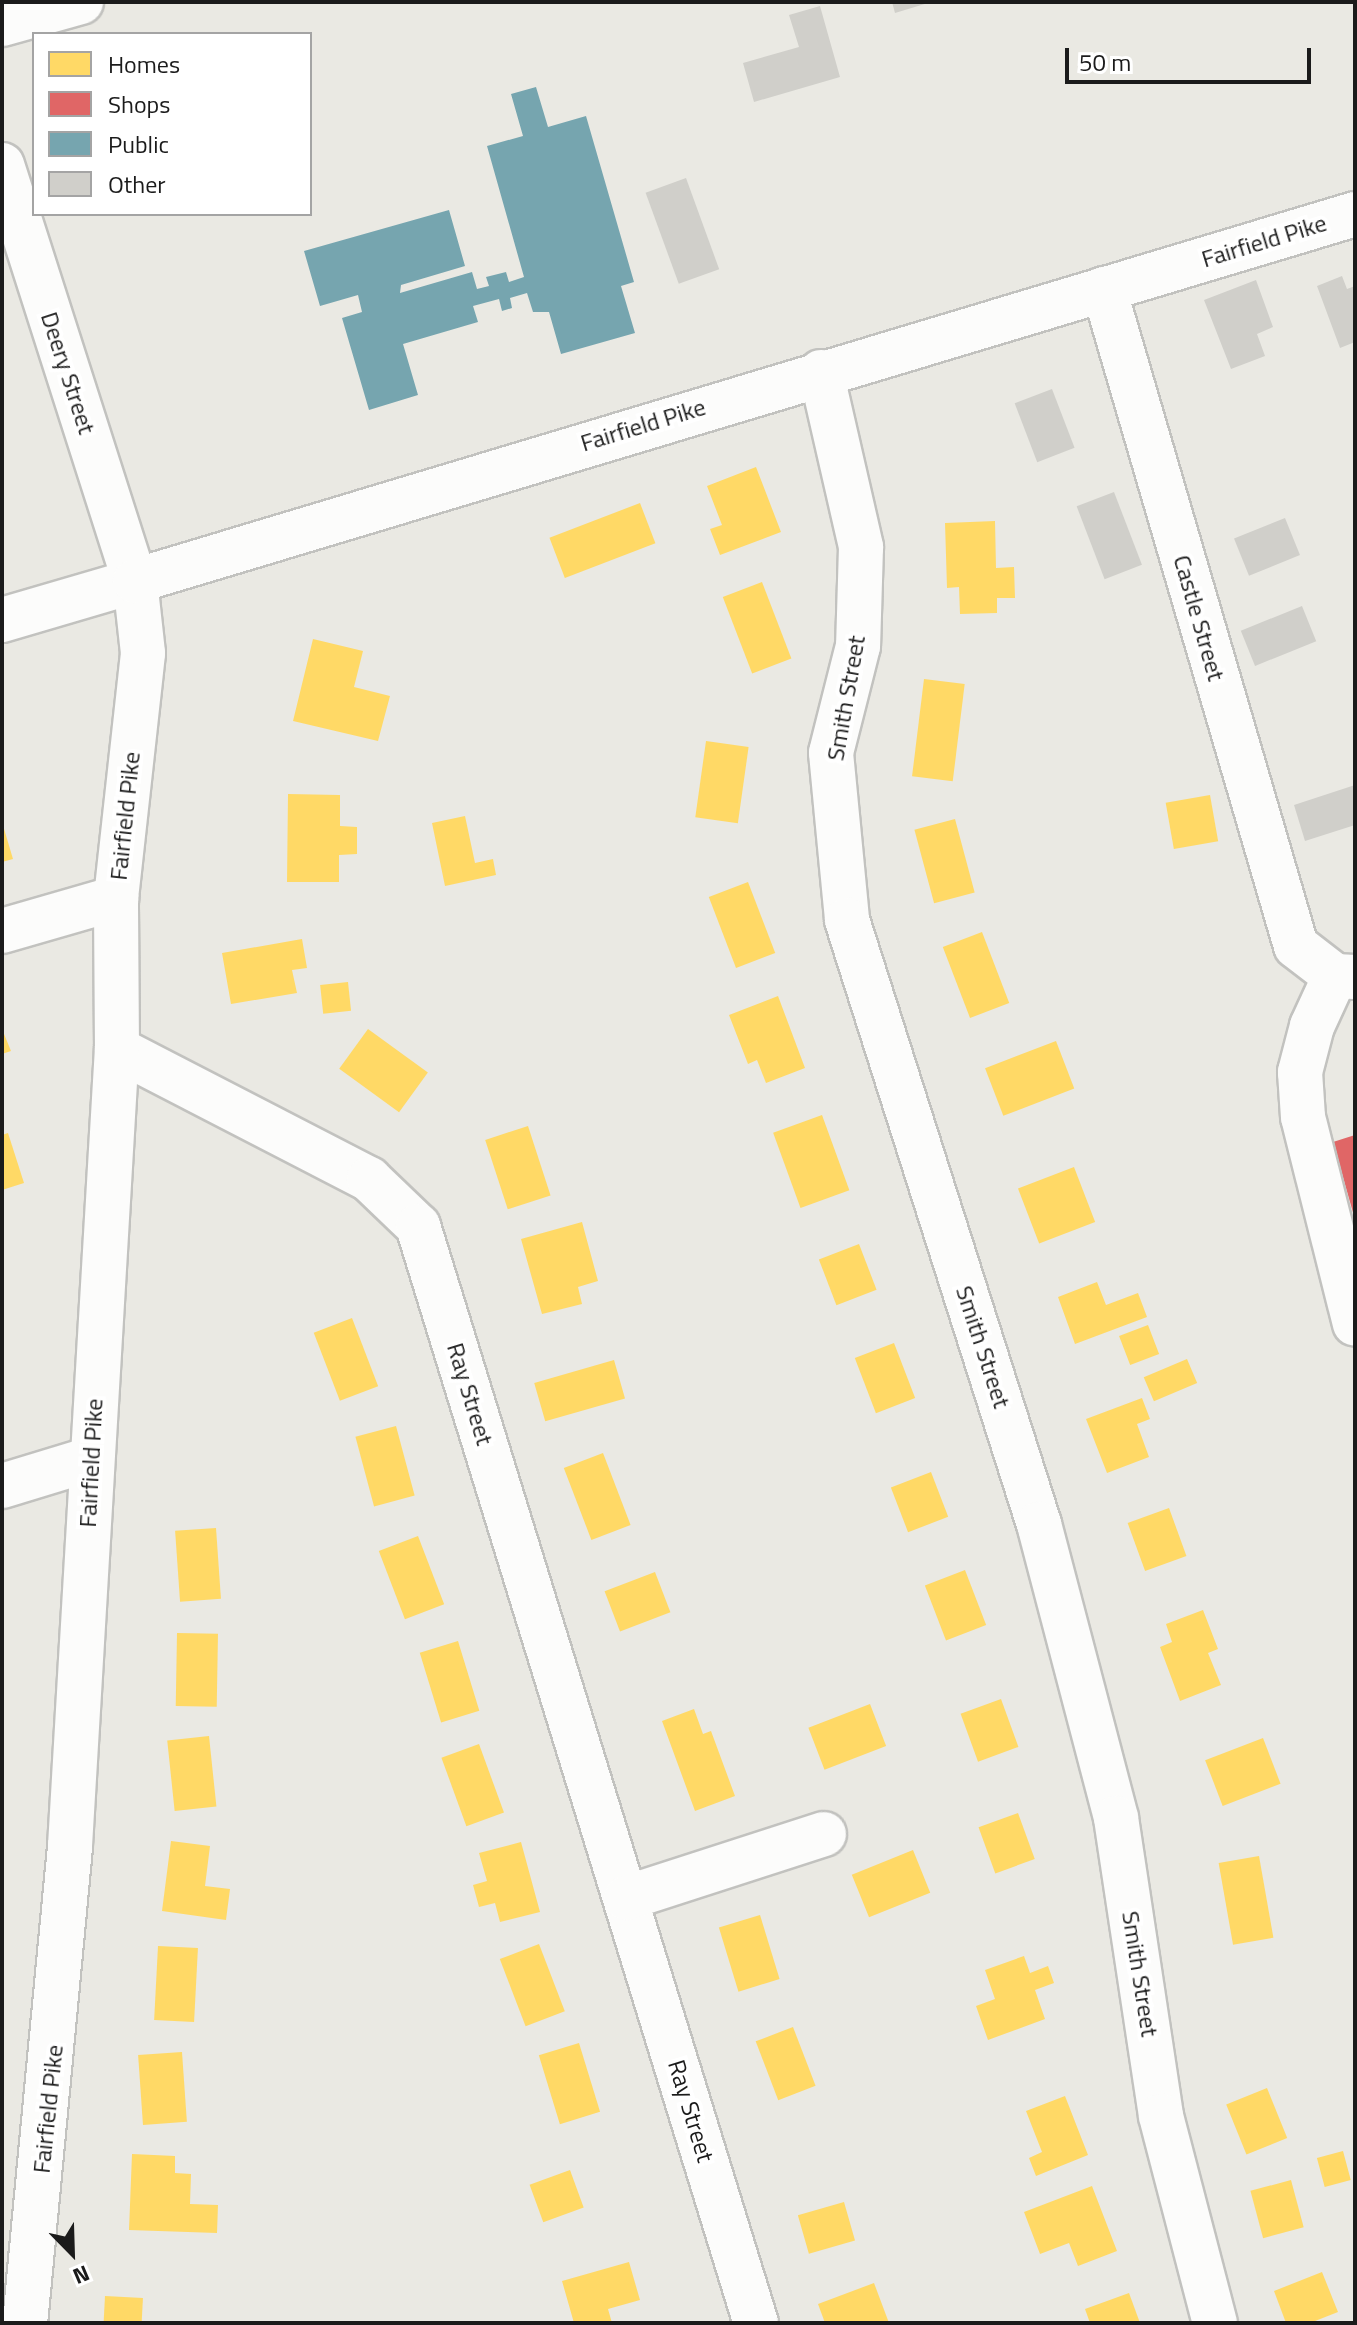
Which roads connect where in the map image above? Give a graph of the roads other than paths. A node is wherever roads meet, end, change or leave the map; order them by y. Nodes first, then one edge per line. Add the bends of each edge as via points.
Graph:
1 (81, 2) edge
2 (2, 24) edge
3 (2, 165) edge
4 (1355, 214) edge
5 (1104, 289) junction
6 (821, 372) junction
7 (135, 581) junction
8 (2, 620) edge
9 (116, 898) junction
10 (2, 931) edge
11 (1345, 977) edge
12 (117, 1049) junction
13 (1355, 1324) edge
14 (91, 1459) junction
15 (2, 1486) edge
16 (824, 1834) dead end
17 (626, 1898) junction
18 (25, 2323) edge
19 (756, 2323) edge
20 (1215, 2323) edge

1 - 2 street
3 - 7 street, Deery Street
4 - 5 street, Fairfield Pike
5 - 6 street, Fairfield Pike
5 - 11 street, Castle Street via 1296,946
6 - 7 street, Fairfield Pike
6 - 20 street, Smith Street via 861,547 858,646 831,753 847,920 1044,1540 1116,1818 1161,2116
7 - 8 street
7 - 9 street, Fairfield Pike via 143,653
9 - 10 street
9 - 12 street, Fairfield Pike
11 - 13 street via 1312,1026 1300,1072 1303,1117
12 - 14 street, Fairfield Pike
12 - 17 street, Ray Street via 369,1179 418,1226
14 - 15 street
14 - 18 street, Fairfield Pike via 56,2034
16 - 17 street
17 - 19 street, Ray Street

